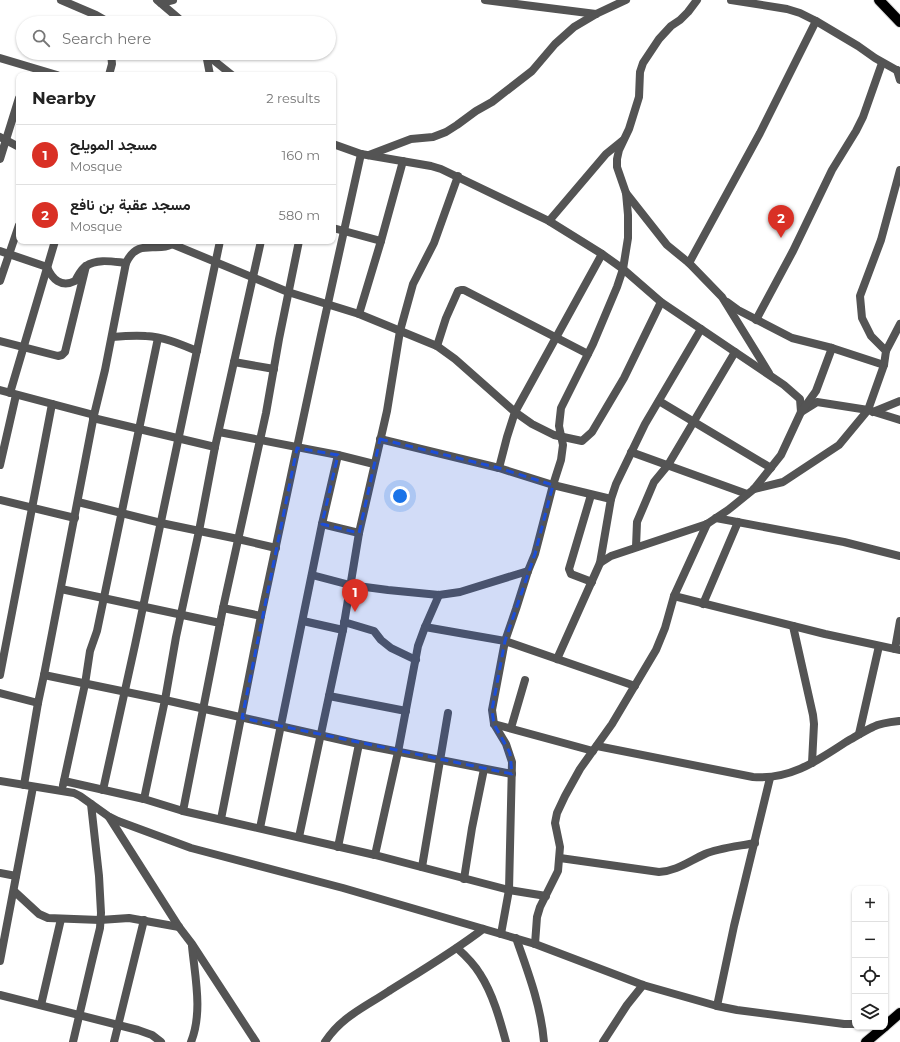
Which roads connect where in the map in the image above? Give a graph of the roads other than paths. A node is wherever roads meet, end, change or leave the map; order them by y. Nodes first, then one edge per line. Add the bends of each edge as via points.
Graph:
1 (61, 0) edge
2 (173, 0) edge
3 (485, 0) edge
4 (626, 0) edge
5 (696, 0) edge
6 (731, 0) edge
7 (879, 0) edge
8 (159, 2) edge
9 (596, 14) junction
10 (96, 15) edge
11 (176, 16) edge
12 (816, 21) junction
13 (900, 22) edge
14 (0, 58) edge
15 (112, 60) edge
16 (207, 60) edge
17 (213, 60) edge
18 (882, 63) junction
19 (27, 71) edge
20 (899, 71) edge
21 (110, 72) edge
22 (209, 72) edge
23 (228, 72) edge
24 (900, 80) edge
25 (16, 106) edge
26 (625, 138) junction
27 (3, 139) edge
28 (336, 145) edge
29 (16, 146) edge
30 (365, 155) junction
31 (0, 159) edge
32 (402, 162) junction
33 (900, 170) edge
34 (458, 176) junction
35 (626, 193) junction
36 (549, 221) junction
37 (336, 229) edge
38 (344, 231) junction
39 (16, 234) edge
40 (381, 242) junction
41 (54, 244) edge
42 (140, 244) edge
43 (176, 244) edge
44 (219, 244) edge
45 (259, 244) edge
46 (298, 244) edge
47 (0, 251) edge
48 (9, 254) junction
49 (602, 254) junction
50 (215, 262) junction
51 (126, 263) junction
52 (688, 263) junction
53 (86, 266) junction
54 (47, 267) junction
55 (623, 269) junction
56 (253, 278) junction
57 (0, 281) edge
58 (288, 292) junction
59 (722, 297) junction
60 (661, 302) junction
61 (328, 304) junction
62 (358, 314) junction
63 (756, 320) junction
64 (900, 324) edge
65 (701, 329) junction
66 (400, 332) junction
67 (112, 337) junction
68 (158, 338) junction
69 (556, 338) junction
70 (0, 341) edge
71 (437, 346) junction
72 (24, 347) junction
73 (832, 348) junction
74 (196, 351) junction
75 (886, 351) junction
76 (735, 352) junction
77 (588, 354) junction
78 (234, 362) junction
79 (884, 365) junction
80 (274, 368) junction
81 (770, 376) junction
82 (0, 390) edge
83 (13, 394) junction
84 (659, 401) junction
85 (900, 401) edge
86 (52, 404) junction
87 (871, 411) junction
88 (515, 412) junction
89 (801, 412) junction
90 (94, 417) junction
91 (900, 420) edge
92 (694, 421) junction
93 (140, 429) junction
94 (219, 432) junction
95 (178, 438) junction
96 (561, 438) junction
97 (380, 439) junction
98 (259, 440) junction
99 (215, 447) junction
100 (297, 448) junction
101 (631, 452) junction
102 (338, 455) junction
103 (374, 464) junction
104 (0, 465) edge
105 (668, 465) junction
106 (499, 468) junction
107 (771, 468) junction
108 (553, 485) junction
109 (754, 489) junction
110 (747, 494) junction
111 (591, 495) junction
112 (611, 499) junction
113 (0, 500) edge
114 (78, 502) junction
115 (32, 508) junction
116 (121, 512) junction
117 (75, 518) junction
118 (716, 518) junction
119 (738, 522) junction
120 (161, 523) junction
121 (322, 524) junction
122 (707, 524) junction
123 (199, 531) junction
124 (359, 533) junction
125 (238, 538) junction
126 (636, 547) junction
127 (276, 548) junction
128 (900, 556) edge
129 (600, 563) junction
130 (528, 571) junction
131 (312, 575) junction
132 (592, 582) junction
133 (350, 585) junction
134 (61, 589) junction
135 (439, 595) junction
136 (674, 596) junction
137 (103, 598) junction
138 (703, 604) junction
139 (143, 606) junction
140 (223, 608) junction
141 (180, 615) junction
142 (261, 616) junction
143 (303, 621) junction
144 (900, 621) edge
145 (220, 623) junction
146 (343, 626) junction
147 (793, 626) junction
148 (425, 627) junction
149 (505, 641) junction
150 (879, 646) junction
151 (898, 650) edge
152 (2, 657) edge
153 (558, 659) junction
154 (416, 660) junction
155 (0, 675) edge
156 (44, 675) junction
157 (525, 680) dead end
158 (85, 684) junction
159 (634, 686) junction
160 (125, 692) junction
161 (0, 693) edge
162 (329, 696) junction
163 (165, 700) junction
164 (38, 703) junction
165 (204, 709) junction
166 (406, 712) junction
167 (448, 713) dead end
168 (242, 718) junction
169 (900, 721) edge
170 (494, 724) junction
171 (281, 726) junction
172 (511, 728) junction
173 (321, 734) junction
174 (859, 734) junction
175 (359, 744) junction
176 (595, 749) junction
177 (398, 752) junction
178 (441, 759) junction
179 (812, 763) junction
180 (484, 769) junction
181 (512, 774) junction
182 (770, 778) junction
183 (0, 781) edge
184 (64, 781) junction
185 (24, 786) junction
186 (33, 787) junction
187 (62, 790) junction
188 (103, 790) junction
189 (144, 799) junction
190 (91, 804) junction
191 (183, 811) junction
192 (108, 816) junction
193 (221, 819) junction
194 (260, 828) junction
195 (299, 837) junction
196 (755, 843) junction
197 (338, 847) junction
198 (375, 855) junction
199 (560, 858) junction
200 (422, 867) junction
201 (0, 872) edge
202 (16, 876) junction
203 (464, 879) junction
204 (509, 890) junction
205 (14, 891) junction
206 (546, 896) junction
207 (61, 918) junction
208 (100, 920) junction
209 (144, 920) junction
210 (179, 927) junction
211 (483, 929) junction
212 (501, 934) junction
213 (516, 938) junction
214 (192, 944) junction
215 (535, 944) junction
216 (457, 948) junction
217 (0, 961) edge
218 (643, 985) junction
219 (0, 995) edge
220 (41, 1005) junction
221 (717, 1006) junction
222 (900, 1013) edge
223 (80, 1014) junction
224 (888, 1023) edge
225 (852, 1024) edge
226 (119, 1025) junction
227 (880, 1030) edge
228 (74, 1042) edge
229 (114, 1042) edge
230 (161, 1042) edge
231 (191, 1042) edge
232 (256, 1042) edge
233 (325, 1042) edge
234 (506, 1042) edge
235 (544, 1042) edge
236 (603, 1042) edge
237 (866, 1042) edge

1 - 10 street
2 - 8 street
3 - 9 street
4 - 9 street
5 - 26 street via 688,12 659,39 643,63 639,97
6 - 12 street via 787,9
7 - 13 main road
8 - 11 street
9 - 30 street via 564,35 532,71 515,85 446,132 433,137 411,139
12 - 18 street
12 - 52 street via 760,133
14 - 19 street
15 - 21 street
16 - 22 street
17 - 23 street
18 - 20 street
18 - 63 street via 863,117 832,170
20 - 24 street
25 - 27 street
26 - 35 street via 619,150 617,167
26 - 36 street via 606,154
27 - 29 street
27 - 31 street
28 - 30 street
30 - 32 street
30 - 38 street
32 - 34 street via 431,166
32 - 40 street
33 - 75 street via 881,240 860,296 862,318 871,336
34 - 36 street
34 - 66 street via 434,243 413,284
35 - 52 street via 667,244
35 - 55 street via 628,238
36 - 49 street
37 - 38 street
38 - 40 street
38 - 61 street
39 - 48 street
40 - 62 street
41 - 54 street
42 - 51 street
43 - 50 street
44 - 50 street
45 - 56 street
46 - 58 street
47 - 48 street
48 - 54 street
48 - 57 street
49 - 55 street
49 - 69 street
50 - 56 street
50 - 74 street
51 - 53 street via 100,262
51 - 67 street
52 - 59 street
53 - 54 street via 75,281 67,284 51,276
53 - 72 street via 64,354 58,356
54 - 72 street
55 - 60 street
55 - 77 street
56 - 58 street
56 - 78 street
58 - 61 street
58 - 80 street
59 - 63 street
59 - 81 street
60 - 65 street
60 - 96 street via 624,378 592,432 582,441
61 - 62 street
61 - 100 street
62 - 66 street
63 - 73 street via 792,338
64 - 75 street
65 - 76 street
65 - 84 street
66 - 71 street
66 - 97 street
67 - 68 street
67 - 90 street
68 - 74 street
68 - 93 street
69 - 71 street via 461,290 446,318
69 - 77 street
69 - 88 street
70 - 72 street
71 - 88 street
72 - 83 street
73 - 79 street
73 - 89 street via 816,391
74 - 95 street
75 - 79 street
76 - 81 street
76 - 92 street
77 - 96 street via 561,408
78 - 80 street
78 - 94 street
79 - 87 street
80 - 98 street
81 - 89 street via 800,399
82 - 83 street
83 - 86 street
83 - 104 street
84 - 92 street
84 - 101 street
85 - 87 street
86 - 90 street
86 - 115 street
87 - 89 street via 817,402
87 - 91 street
87 - 109 street via 839,445 783,482
88 - 96 street
88 - 106 street
89 - 107 street via 781,455
90 - 93 street
90 - 114 street
92 - 105 street
92 - 107 street
93 - 95 street
93 - 116 street
94 - 98 street
94 - 99 street
95 - 99 street
95 - 120 street
96 - 108 street via 563,450
97 - 103 street
97 - 106 street
98 - 100 street
98 - 125 street
99 - 123 street
100 - 102 street
100 - 127 street
101 - 105 street
101 - 112 street
102 - 103 street
102 - 121 street
103 - 124 street
105 - 110 street
105 - 126 street via 654,482 637,522
106 - 108 street
107 - 109 street
108 - 111 street
108 - 130 street
109 - 110 street
110 - 118 street
111 - 112 street
111 - 132 street via 569,569 571,574
112 - 129 street
113 - 115 street
114 - 116 street
114 - 117 street
115 - 117 street
115 - 152 street
116 - 120 street
116 - 137 street
117 - 134 street
118 - 119 street
118 - 122 street
119 - 128 street via 844,542
119 - 138 street
120 - 123 street
120 - 139 street
121 - 124 street
121 - 131 street
122 - 126 street
122 - 136 street
123 - 125 street
123 - 141 street
124 - 133 street
125 - 127 street
125 - 140 street
126 - 129 street
127 - 142 street
129 - 132 street
130 - 135 street via 460,592
130 - 149 street
131 - 133 street
131 - 143 street
132 - 153 street
133 - 135 street
133 - 146 street
134 - 137 street
134 - 156 street
135 - 148 street
136 - 138 street
136 - 159 street via 656,650
137 - 139 street
137 - 158 street
138 - 147 street
139 - 141 street
139 - 160 street
140 - 142 street
140 - 145 street
141 - 145 street
141 - 163 street
142 - 168 street
143 - 146 street
143 - 171 street
144 - 151 street
145 - 165 street
146 - 154 street via 374,631 391,648
146 - 162 street
147 - 150 street
147 - 179 street via 813,715
148 - 149 street
148 - 154 street
149 - 153 street
149 - 170 street via 492,710
150 - 151 street
150 - 174 street
152 - 155 street
153 - 159 street
154 - 166 street
156 - 158 street
156 - 164 street
157 - 172 street
158 - 160 street
158 - 184 street
159 - 176 street
160 - 163 street
160 - 188 street
161 - 164 street
162 - 166 street
162 - 173 street
163 - 165 street
163 - 189 street
164 - 185 street
165 - 168 street
165 - 191 street
166 - 177 street
167 - 178 street
168 - 171 street
168 - 193 street
169 - 174 street via 874,726
170 - 172 street
170 - 181 street via 510,753
171 - 173 street
171 - 194 street
172 - 176 street
173 - 175 street
173 - 195 street
174 - 179 street
175 - 177 street
175 - 197 street
176 - 182 street
176 - 199 street via 564,796 557,814 555,823
177 - 178 street
177 - 198 street
178 - 180 street
178 - 200 street
179 - 182 street via 794,772
180 - 181 street
180 - 203 street
181 - 204 street
182 - 196 street
183 - 185 street
184 - 187 street
184 - 188 street
185 - 186 street
186 - 187 street
186 - 202 street
187 - 190 street via 74,793
188 - 189 street
189 - 191 street
190 - 192 street
190 - 208 street via 101,898
191 - 193 street
192 - 210 street
192 - 211 street via 192,848
193 - 194 street
194 - 195 street
195 - 197 street
196 - 199 street via 707,853 676,869 659,872
196 - 221 street
197 - 198 street
198 - 200 street
199 - 206 street via 558,871
200 - 203 street
201 - 202 street
202 - 205 street
203 - 204 street
204 - 206 street
204 - 212 street
205 - 207 street via 43,916
205 - 217 street
206 - 215 street via 537,917
207 - 208 street
207 - 220 street
208 - 209 street
208 - 223 street
209 - 210 street
209 - 226 street
210 - 214 street
211 - 212 street
211 - 216 street
212 - 213 street
213 - 215 street
213 - 235 street via 537,1000
214 - 231 street via 198,1008 197,1025
214 - 232 street
215 - 218 street
216 - 233 street via 351,1014
216 - 234 street via 474,965 484,981
218 - 221 street
218 - 236 street
219 - 220 street
220 - 223 street
221 - 225 street
222 - 224 main road
223 - 226 street
223 - 228 street
226 - 229 street
226 - 230 street via 152,1034
227 - 237 main road

